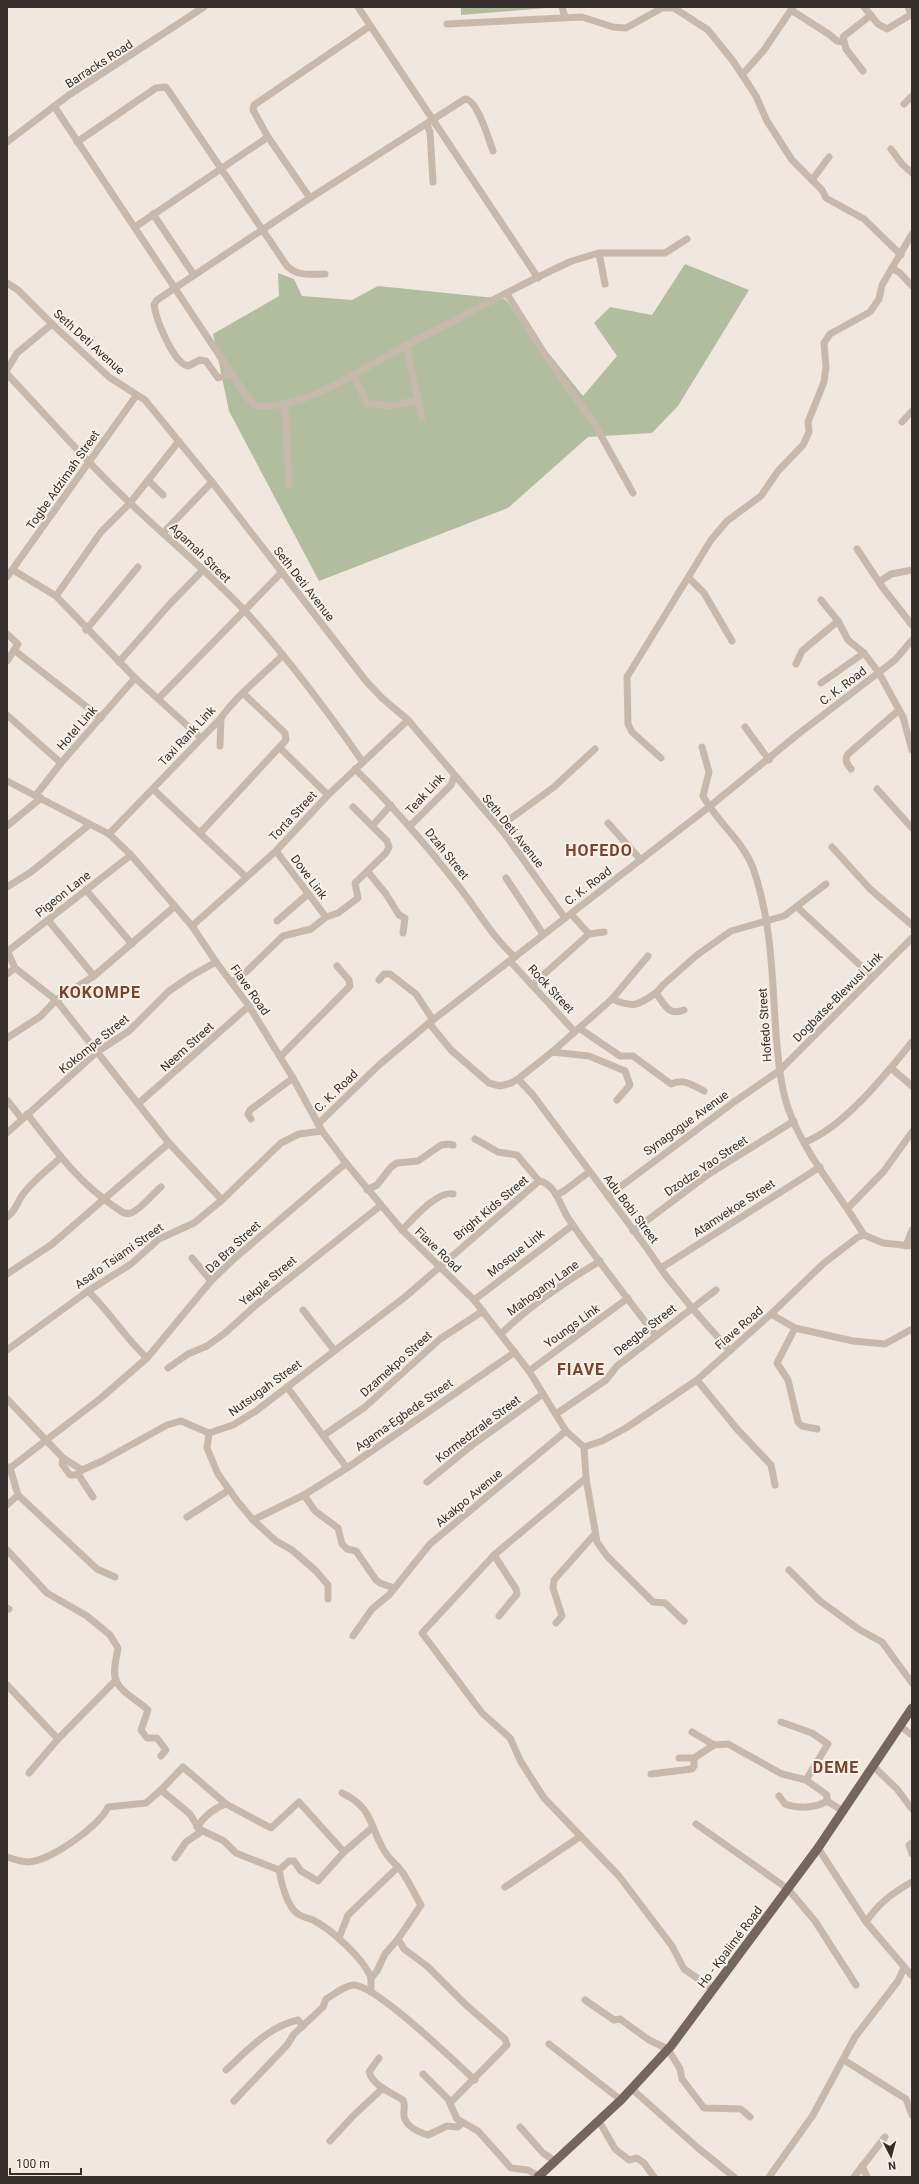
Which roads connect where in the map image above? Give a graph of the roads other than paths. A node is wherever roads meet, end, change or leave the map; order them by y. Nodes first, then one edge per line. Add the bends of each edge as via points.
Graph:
1 (204, 7) edge
2 (358, 7) edge
3 (562, 7) edge
4 (689, 7) edge
5 (864, 7) edge
6 (908, 7) edge
7 (792, 8) edge
8 (871, 15) junction
9 (912, 15) edge
10 (689, 16) junction
11 (565, 17) junction
12 (447, 24) dead end
13 (370, 26) junction
14 (843, 42) junction
15 (863, 71) dead end
16 (742, 74) junction
17 (912, 96) edge
18 (904, 104) dead end
19 (54, 106) junction
20 (430, 123) junction
21 (268, 137) junction
22 (7, 142) edge
23 (77, 142) junction
24 (891, 149) dead end
25 (493, 151) dead end
26 (829, 157) dead end
27 (222, 169) junction
28 (912, 173) edge
29 (812, 180) junction
30 (433, 182) dead end
31 (310, 198) junction
32 (153, 214) junction
33 (135, 227) junction
34 (263, 230) junction
35 (912, 234) edge
36 (687, 239) dead end
37 (599, 253) junction
38 (901, 255) junction
39 (892, 268) junction
40 (325, 274) dead end
41 (194, 275) junction
42 (538, 278) junction
43 (7, 283) edge
44 (911, 283) edge
45 (605, 284) dead end
46 (175, 289) junction
47 (507, 294) junction
48 (52, 324) junction
49 (406, 345) junction
50 (7, 370) edge
51 (7, 374) edge
52 (232, 374) junction
53 (353, 374) junction
54 (136, 396) junction
55 (418, 400) junction
56 (285, 405) junction
57 (912, 411) edge
58 (422, 418) dead end
59 (902, 422) dead end
60 (179, 441) junction
61 (90, 462) junction
62 (148, 480) junction
63 (212, 482) junction
64 (290, 485) dead end
65 (633, 493) dead end
66 (163, 496) dead end
67 (130, 503) junction
68 (164, 532) junction
69 (857, 549) dead end
70 (138, 567) dead end
71 (13, 570) junction
72 (912, 570) edge
73 (202, 571) junction
74 (282, 572) junction
75 (7, 577) edge
76 (689, 578) junction
77 (880, 582) junction
78 (56, 596) junction
79 (821, 600) dead end
80 (244, 610) junction
81 (838, 621) junction
82 (912, 625) edge
83 (86, 630) junction
84 (7, 634) edge
85 (912, 640) edge
86 (732, 641) dead end
87 (14, 650) junction
88 (909, 650) edge
89 (864, 653) junction
90 (283, 655) junction
91 (7, 660) edge
92 (119, 662) junction
93 (796, 664) dead end
94 (879, 673) junction
95 (135, 678) junction
96 (821, 683) dead end
97 (244, 694) junction
98 (158, 698) junction
99 (899, 710) junction
100 (7, 715) edge
101 (101, 718) junction
102 (221, 718) junction
103 (408, 720) junction
104 (745, 727) dead end
105 (201, 738) junction
106 (220, 746) dead end
107 (280, 748) junction
108 (702, 748) dead end
109 (595, 749) dead end
110 (912, 750) edge
111 (661, 758) dead end
112 (769, 760) junction
113 (362, 761) junction
114 (61, 763) junction
115 (355, 769) junction
116 (851, 769) dead end
117 (454, 777) junction
118 (7, 781) edge
119 (153, 789) junction
120 (876, 789) dead end
121 (328, 795) junction
122 (39, 796) junction
123 (391, 805) junction
124 (353, 807) dead end
125 (709, 807) junction
126 (608, 823) dead end
127 (89, 825) junction
128 (7, 826) edge
129 (372, 826) junction
130 (410, 826) junction
131 (499, 827) junction
132 (912, 828) edge
133 (201, 832) junction
134 (109, 834) junction
135 (832, 847) dead end
136 (276, 851) junction
137 (131, 855) junction
138 (641, 860) junction
139 (368, 872) junction
140 (246, 877) junction
141 (506, 878) dead end
142 (826, 884) dead end
143 (7, 887) edge
144 (86, 890) junction
145 (308, 894) junction
146 (797, 907) junction
147 (174, 908) junction
148 (568, 916) junction
149 (326, 917) junction
150 (48, 920) junction
151 (277, 921) dead end
152 (768, 921) junction
153 (912, 925) edge
154 (192, 926) junction
155 (604, 932) dead end
156 (403, 933) dead end
157 (543, 934) junction
158 (590, 934) junction
159 (912, 938) edge
160 (132, 944) junction
161 (8, 951) edge
162 (648, 956) dead end
163 (513, 959) junction
164 (216, 962) junction
165 (337, 966) dead end
166 (15, 968) junction
167 (7, 974) edge
168 (94, 976) junction
169 (872, 976) junction
170 (378, 980) dead end
171 (232, 982) junction
172 (532, 985) junction
173 (656, 993) junction
174 (612, 999) junction
175 (56, 1000) junction
176 (249, 1006) junction
177 (684, 1010) dead end
178 (431, 1021) junction
179 (577, 1030) junction
180 (7, 1038) edge
181 (912, 1042) edge
182 (97, 1052) junction
183 (552, 1052) junction
184 (280, 1056) junction
185 (891, 1068) junction
186 (779, 1071) junction
187 (293, 1078) junction
188 (518, 1079) junction
189 (912, 1086) edge
190 (704, 1091) dead end
191 (7, 1100) edge
192 (617, 1100) dead end
193 (139, 1104) junction
194 (24, 1117) junction
195 (251, 1119) dead end
196 (794, 1121) junction
197 (318, 1124) junction
198 (322, 1131) junction
199 (912, 1132) edge
200 (7, 1133) edge
201 (475, 1139) dead end
202 (805, 1142) junction
203 (169, 1143) junction
204 (453, 1145) dead end
205 (61, 1157) junction
206 (346, 1163) junction
207 (820, 1167) junction
208 (589, 1172) junction
209 (539, 1181) junction
210 (161, 1187) dead end
211 (367, 1190) junction
212 (564, 1191) junction
213 (453, 1194) dead end
214 (556, 1195) junction
215 (608, 1196) junction
216 (103, 1200) junction
217 (222, 1200) junction
218 (561, 1205) junction
219 (380, 1206) junction
220 (848, 1208) junction
221 (7, 1217) edge
222 (573, 1225) junction
223 (402, 1230) junction
224 (912, 1230) edge
225 (634, 1231) junction
226 (864, 1235) junction
227 (909, 1246) edge
228 (192, 1258) dead end
229 (600, 1261) junction
230 (440, 1266) junction
231 (661, 1268) junction
232 (7, 1274) edge
233 (211, 1282) junction
234 (716, 1290) dead end
235 (88, 1291) junction
236 (628, 1298) junction
237 (474, 1300) junction
238 (692, 1308) junction
239 (303, 1310) dead end
240 (483, 1311) junction
241 (771, 1314) junction
242 (795, 1328) junction
243 (912, 1329) edge
244 (501, 1334) junction
245 (656, 1336) junction
246 (7, 1350) edge
247 (334, 1350) junction
248 (730, 1351) junction
249 (515, 1352) junction
250 (147, 1358) junction
251 (168, 1368) dead end
252 (529, 1371) junction
253 (697, 1380) junction
254 (287, 1387) junction
255 (543, 1394) junction
256 (7, 1399) edge
257 (556, 1414) junction
258 (817, 1429) dead end
259 (209, 1432) junction
260 (566, 1432) junction
261 (324, 1435) junction
262 (47, 1440) junction
263 (584, 1447) junction
264 (63, 1458) junction
265 (9, 1467) edge
266 (347, 1468) junction
267 (80, 1472) junction
268 (586, 1478) junction
269 (427, 1482) dead end
270 (775, 1485) dead end
271 (229, 1490) junction
272 (304, 1494) junction
273 (18, 1495) junction
274 (93, 1497) dead end
275 (7, 1505) edge
276 (187, 1517) dead end
277 (253, 1520) junction
278 (594, 1535) junction
279 (7, 1550) edge
280 (494, 1555) junction
281 (789, 1570) dead end
282 (115, 1577) dead end
283 (394, 1588) junction
284 (328, 1599) dead end
285 (499, 1616) dead end
286 (684, 1621) dead end
287 (556, 1623) dead end
288 (353, 1636) dead end
289 (116, 1680) junction
290 (912, 1683) edge
291 (7, 1685) edge
292 (912, 1708) edge
293 (781, 1722) dead end
294 (900, 1726) junction
295 (692, 1732) dead end
296 (912, 1735) edge
297 (58, 1739) junction
298 (714, 1745) junction
299 (161, 1756) dead end
300 (679, 1758) dead end
301 (694, 1758) junction
302 (874, 1767) junction
303 (29, 1773) dead end
304 (651, 1774) dead end
305 (806, 1780) junction
306 (161, 1790) junction
307 (342, 1793) dead end
308 (779, 1796) dead end
309 (827, 1801) junction
310 (226, 1804) junction
311 (912, 1809) edge
312 (843, 1811) junction
313 (696, 1824) dead end
314 (373, 1827) junction
315 (200, 1829) junction
316 (581, 1836) junction
317 (912, 1843) edge
318 (818, 1848) junction
319 (344, 1852) junction
320 (912, 1854) edge
321 (7, 1857) edge
322 (175, 1858) dead end
323 (398, 1868) junction
324 (279, 1870) junction
325 (912, 1882) edge
326 (505, 1887) dead end
327 (788, 1889) junction
328 (866, 1922) junction
329 (339, 1938) junction
330 (398, 1939) junction
331 (904, 1968) junction
332 (912, 1976) edge
333 (371, 1978) junction
334 (856, 1985) dead end
335 (713, 1989) junction
336 (371, 1992) junction
337 (585, 2000) dead end
338 (303, 2026) junction
339 (549, 2044) dead end
340 (668, 2048) junction
341 (379, 2058) dead end
342 (844, 2060) junction
343 (226, 2070) dead end
344 (424, 2074) dead end
345 (475, 2080) junction
346 (383, 2088) junction
347 (632, 2089) junction
348 (621, 2100) junction
349 (234, 2101) dead end
350 (450, 2103) junction
351 (912, 2115) edge
352 (750, 2118) dead end
353 (599, 2121) junction
354 (462, 2123) junction
355 (520, 2127) dead end
356 (885, 2137) dead end
357 (330, 2141) dead end
358 (555, 2162) junction
359 (862, 2166) junction
360 (539, 2176) edge
361 (654, 2177) edge
362 (734, 2177) edge
363 (769, 2177) edge
364 (854, 2177) edge
365 (867, 2177) edge

1 - 19 street, Barracks Road
2 - 13 street
3 - 11 street
4 - 10 street
5 - 8 street
6 - 9 street
7 - 14 street via 837,41
7 - 16 street via 764,50
8 - 9 street via 878,24 887,29
8 - 14 street via 846,33
10 - 11 street via 674,8 662,8 626,28 613,27 582,17
10 - 16 street via 708,30
11 - 12 street
13 - 20 street
13 - 21 street via 257,101 253,110
14 - 15 street
16 - 29 street via 792,160
17 - 18 street
19 - 22 street, Barracks Road
19 - 23 street
20 - 25 street via 468,99 481,120
20 - 30 street
20 - 31 street
20 - 42 street
21 - 27 street
21 - 31 street
23 - 27 street via 156,88 164,86
23 - 33 street
24 - 28 street
26 - 29 street
27 - 32 street
27 - 34 street
29 - 38 street via 826,198 864,219
31 - 34 street
32 - 33 street
32 - 41 street
33 - 46 street
34 - 40 street via 292,271
34 - 41 street
35 - 38 street
36 - 37 street via 665,253
37 - 42 street via 572,261
37 - 45 street
38 - 39 street
39 - 44 street
39 - 76 street via 882,285 879,299 870,312 830,334 824,343 824,382 810,414 808,432 803,445 778,471 761,496 720,530
41 - 46 street
42 - 47 street
43 - 48 street, Seth Deti Avenue via 18,290
46 - 52 street
46 - 52 street via 157,300 154,305 176,358 181,364 188,366 200,360 206,361 218,378
47 - 49 street
47 - 65 street via 548,359 595,425
48 - 50 street via 17,353
48 - 54 street, Seth Deti Avenue via 109,376
49 - 53 street
49 - 55 street
51 - 61 street, Agamah Street
52 - 56 street via 254,404
53 - 55 street via 367,403 389,406
53 - 56 street via 314,395
54 - 60 street, Seth Deti Avenue via 145,400
54 - 61 street, Togbe Adzimah Street
55 - 58 street
56 - 64 street
57 - 59 street
60 - 62 street
60 - 63 street, Seth Deti Avenue
61 - 67 street, Agamah Street
61 - 71 street, Togbe Adzimah Street
62 - 66 street
62 - 67 street
63 - 68 street
63 - 74 street, Seth Deti Avenue
67 - 68 street, Agamah Street
67 - 78 street via 101,532
68 - 73 street, Agamah Street
69 - 77 street
70 - 83 street
71 - 75 street, Togbe Adzimah Street
71 - 78 street
72 - 77 street via 891,574
73 - 80 street, Agamah Street
73 - 92 street via 168,605
74 - 80 street
74 - 103 street, Seth Deti Avenue via 366,681
76 - 86 street via 704,593
76 - 111 street via 626,677 628,724 632,732
77 - 82 street
78 - 83 street
79 - 81 street
80 - 90 street, Agamah Street
80 - 98 street
81 - 89 street via 848,640
81 - 93 street via 802,651
83 - 92 street
84 - 87 street via 18,644
85 - 88 street, C. K. Road
87 - 91 street
87 - 101 street
88 - 94 street, C. K. Road
89 - 94 street
89 - 96 street
90 - 97 street, Taxi Rank Link
90 - 113 street, Agamah Street via 325,707
92 - 95 street
94 - 99 street
94 - 112 street, C. K. Road via 797,735
95 - 98 street
95 - 101 street, Hotel Link
97 - 102 street, Taxi Rank Link via 230,705
97 - 107 street via 286,734 286,740
98 - 105 street
99 - 110 street via 908,729
99 - 116 street via 848,754 845,758
100 - 114 street
101 - 114 street, Hotel Link
102 - 105 street, Taxi Rank Link
102 - 106 street
103 - 113 street, Torta Street
103 - 117 street, Seth Deti Avenue
104 - 112 street
105 - 119 street, Taxi Rank Link
107 - 121 street
107 - 133 street
108 - 125 street via 709,772 703,796
109 - 131 street via 554,787
112 - 125 street, C. K. Road
113 - 115 street, Torta Street
114 - 122 street, Hotel Link
115 - 121 street, Torta Street
115 - 123 street, Dzah Street
117 - 130 street, Teak Link via 451,786
117 - 131 street, Seth Deti Avenue
118 - 122 street, Fiave Road
119 - 133 street
119 - 134 street, Taxi Rank Link
120 - 132 street
121 - 136 street, Torta Street
122 - 127 street, Fiave Road
122 - 128 street, Hotel Link
123 - 129 street
123 - 130 street, Dzah Street
124 - 129 street
125 - 138 street, C. K. Road
125 - 152 street, Hofedo Street via 744,851 752,866
126 - 138 street
127 - 134 street, Fiave Road
127 - 143 street via 31,872
129 - 139 street via 387,841 389,847
130 - 163 street, Dzah Street via 466,895
131 - 148 street, Seth Deti Avenue
133 - 140 street
134 - 137 street, Fiave Road
135 - 153 street via 870,889
136 - 140 street, Torta Street
136 - 145 street, Dove Link
137 - 144 street, Pigeon Lane
137 - 147 street, Fiave Road
138 - 148 street, C. K. Road
139 - 149 street via 355,883 358,898 338,913
139 - 156 street via 399,915 405,918
140 - 154 street, Torta Street
141 - 157 street
142 - 146 street
144 - 150 street, Pigeon Lane
144 - 160 street
145 - 149 street, Dove Link
145 - 151 street
146 - 152 street via 784,916
146 - 169 street
147 - 154 street, Fiave Road
147 - 160 street
148 - 157 street, C. K. Road
148 - 158 street, Seth Deti Avenue
149 - 171 street via 311,929 283,936
150 - 161 street, Pigeon Lane
150 - 168 street
152 - 173 street via 726,934 697,954
152 - 186 street, Hofedo Street
154 - 164 street, Fiave Road
155 - 158 street
157 - 163 street, C. K. Road
158 - 172 street
159 - 169 street, Dogbatse-Blewusi Link
160 - 168 street
161 - 166 street
162 - 174 street
163 - 172 street, Rock Street
163 - 178 street, C. K. Road
164 - 171 street, Fiave Road
164 - 182 street, Kokompe Street via 169,992 129,1031
165 - 184 street via 349,980 350,986
166 - 167 street
166 - 175 street
168 - 175 street
169 - 186 street, Dogbatse-Blewusi Link via 828,1024
170 - 178 street via 384,974 390,974 416,994
171 - 176 street, Fiave Road
172 - 179 street, Rock Street
173 - 174 street via 634,1006
173 - 177 street via 670,1011
174 - 179 street
175 - 180 street via 40,1016
175 - 182 street
176 - 184 street, Fiave Road
176 - 193 street, Neem Street
178 - 188 street via 451,1050 489,1083 500,1086
178 - 197 street, C. K. Road via 379,1065
179 - 183 street
179 - 190 street, Rock Street via 620,1056 633,1056 671,1084 677,1081 688,1083
181 - 185 street
182 - 193 street
182 - 194 street, Kokompe Street
183 - 188 street
183 - 192 street via 589,1056 625,1071 630,1085
184 - 187 street, Fiave Road
185 - 189 street
185 - 202 street via 838,1121 823,1133
186 - 196 street, Hofedo Street
186 - 215 street, Synagogue Avenue
187 - 195 street via 250,1110 248,1114
187 - 197 street, Fiave Road
188 - 208 street, Adu Bobi Street via 534,1095
191 - 194 street
193 - 203 street
194 - 200 street, Kokompe Street
194 - 205 street
196 - 202 street, Hofedo Street
196 - 225 street, Dzodze Yao Street via 709,1174
197 - 198 street, Fiave Road
198 - 206 street, Fiave Road
198 - 217 street, Asafo Tsiami Street via 299,1134 281,1143
199 - 220 street via 884,1170
201 - 209 street via 498,1152 517,1155
202 - 207 street, Hofedo Street
203 - 216 street
203 - 217 street
204 - 211 street via 445,1144 418,1161 403,1161 394,1165 383,1180
205 - 216 street
205 - 221 street via 30,1187 12,1214
206 - 211 street, Fiave Road
206 - 233 street, Da Bra Street via 235,1258
207 - 220 street, Hofedo Street
207 - 231 street, Atamvekoe Street
208 - 212 street
208 - 215 street, Adu Bobi Street
209 - 214 street, Bright Kids Street via 546,1183
209 - 230 street, Bright Kids Street
210 - 216 street via 129,1214
211 - 219 street, Fiave Road
212 - 214 street
212 - 218 street
213 - 223 street via 440,1195
214 - 218 street
215 - 225 street, Adu Bobi Street
216 - 232 street via 51,1245
217 - 235 street, Asafo Tsiami Street via 194,1223 165,1235 126,1267
218 - 222 street
219 - 223 street, Fiave Road
219 - 251 street, Yekple Street via 256,1305 225,1333
220 - 226 street, Hofedo Street
222 - 229 street
222 - 237 street, Mosque Link
223 - 230 street, Fiave Road
224 - 227 street
225 - 231 street, Adu Bobi Street
226 - 227 street via 883,1243
226 - 241 street, Fiave Road via 824,1263
228 - 233 street
229 - 236 street
229 - 244 street, Mahogany Lane via 526,1311
230 - 237 street, Fiave Road
230 - 247 street, Nutsugah Street via 405,1297
231 - 238 street, Adu Bobi Street
233 - 250 street, Da Bra Street
234 - 238 street, Deegbe Street
235 - 246 street, Asafo Tsiami Street
235 - 250 street via 104,1306 130,1342
236 - 245 street
236 - 252 street, Youngs Link
237 - 240 street, Fiave Road
238 - 245 street, Deegbe Street
238 - 248 street, Adu Bobi Street
239 - 247 street
240 - 244 street, Fiave Road
240 - 261 street, Dzamekpo Street via 440,1339 365,1407
241 - 242 street
241 - 248 street, Fiave Road
242 - 243 street via 854,1341 885,1344
242 - 258 street via 777,1363 788,1380 798,1422 802,1426
244 - 249 street, Fiave Road
245 - 257 street, Deegbe Street via 616,1366 606,1380
247 - 254 street, Nutsugah Street
248 - 253 street, Fiave Road
249 - 252 street, Fiave Road
249 - 266 street, Agama-Egbede Street
250 - 262 street, Da Bra Street
252 - 255 street, Fiave Road
253 - 263 street, Fiave Road via 626,1428
253 - 270 street via 737,1429 771,1465
254 - 259 street, Nutsugah Street via 233,1425
254 - 261 street
255 - 257 street, Fiave Road
255 - 269 street, Kormedzrale Street via 471,1446
256 - 262 street
257 - 260 street, Fiave Road
259 - 267 street via 181,1421 167,1425
259 - 271 street via 207,1448 218,1474
260 - 263 street, Fiave Road
260 - 283 street, Akakpo Avenue via 430,1544
261 - 266 street
262 - 264 street
262 - 265 street, Da Bra Street
263 - 268 street
264 - 267 street
264 - 267 street via 62,1464 70,1475
265 - 273 street
266 - 272 street, Agama-Egbede Street
267 - 274 street
268 - 278 street
268 - 280 street
271 - 276 street
271 - 277 street
272 - 277 street, Agama-Egbede Street
272 - 283 street via 315,1511 338,1528 342,1544 347,1549 356,1551 376,1580
273 - 275 street
273 - 282 street via 97,1569
277 - 284 street via 316,1571 328,1585
278 - 286 street via 607,1556 636,1586 653,1602 665,1603
278 - 287 street via 554,1580 553,1588 562,1616
279 - 289 street via 47,1593 87,1616 110,1635 118,1648
280 - 285 street via 517,1594
280 - 316 street via 422,1633 482,1713 510,1738 521,1762 544,1798
281 - 290 street via 820,1602 882,1642
283 - 288 street, Akakpo Avenue via 372,1610
289 - 297 street
289 - 299 street via 148,1710 141,1730 147,1738 157,1738 166,1750
291 - 297 street
292 - 294 main road, Ho - Kpalimé Road
293 - 305 street via 812,1733 828,1744
294 - 296 street
294 - 302 main road, Ho - Kpalimé Road
295 - 298 street
297 - 303 street
298 - 301 street
298 - 305 street via 728,1744 782,1774
300 - 301 street
301 - 304 street via 692,1769
302 - 311 street via 897,1789
302 - 312 main road, Ho - Kpalimé Road
305 - 309 street via 827,1795
306 - 310 street via 183,1767
306 - 315 street via 190,1814
306 - 321 street via 146,1803 108,1807 106,1813 61,1850 41,1860 28,1862
307 - 314 street via 355,1799 369,1814
308 - 309 street via 785,1804 797,1807
309 - 312 street
310 - 315 street via 218,1806 204,1817
310 - 319 street via 271,1828 299,1802
312 - 318 main road, Ho - Kpalimé Road
313 - 327 street
314 - 319 street
314 - 323 street via 386,1853
315 - 322 street via 186,1842
315 - 324 street via 224,1841 236,1853
316 - 326 street
316 - 335 street via 619,1876 672,1946 684,1969
317 - 320 street via 909,1846
318 - 327 main road, Ho - Kpalimé Road
318 - 328 street
319 - 324 street via 318,1881 301,1871 294,1862 289,1861
323 - 329 street via 348,1915
323 - 330 street via 421,1905
324 - 329 street via 282,1889 297,1914 312,1920
325 - 328 street via 893,1892 880,1903
327 - 334 street via 815,1921
327 - 335 main road, Ho - Kpalimé Road
328 - 331 street
329 - 333 street via 368,1970
330 - 333 street via 385,1954
330 - 345 street via 404,1949 427,1966 505,2039 506,2045
331 - 332 street
331 - 342 street via 898,1980 855,2037
333 - 336 street
335 - 340 main road, Ho - Kpalimé Road
336 - 338 street via 353,1985 341,1990 326,1999 323,2006
336 - 345 street via 384,2000
337 - 340 street via 614,2020 620,2019 649,2040
338 - 343 street via 298,2020 270,2031
338 - 349 street
339 - 348 street
340 - 347 main road, Ho - Kpalimé Road
340 - 352 street via 680,2069 682,2079 704,2108 741,2109
341 - 346 street via 369,2072 371,2079
342 - 351 street via 906,2100
342 - 363 street via 828,2084 813,2116
344 - 350 street
345 - 350 street
346 - 354 street via 403,2100 404,2116 418,2132 428,2135 447,2126 458,2127
346 - 357 street
347 - 348 main road, Ho - Kpalimé Road
347 - 362 street
348 - 353 main road, Ho - Kpalimé Road
350 - 354 street via 453,2113
353 - 358 main road, Ho - Kpalimé Road
353 - 361 street via 615,2149 629,2160 637,2158 644,2163
354 - 360 street via 478,2131 511,2168 528,2170
355 - 358 street via 543,2153
356 - 359 street
358 - 360 main road, Ho - Kpalimé Road
359 - 364 street
359 - 365 street

